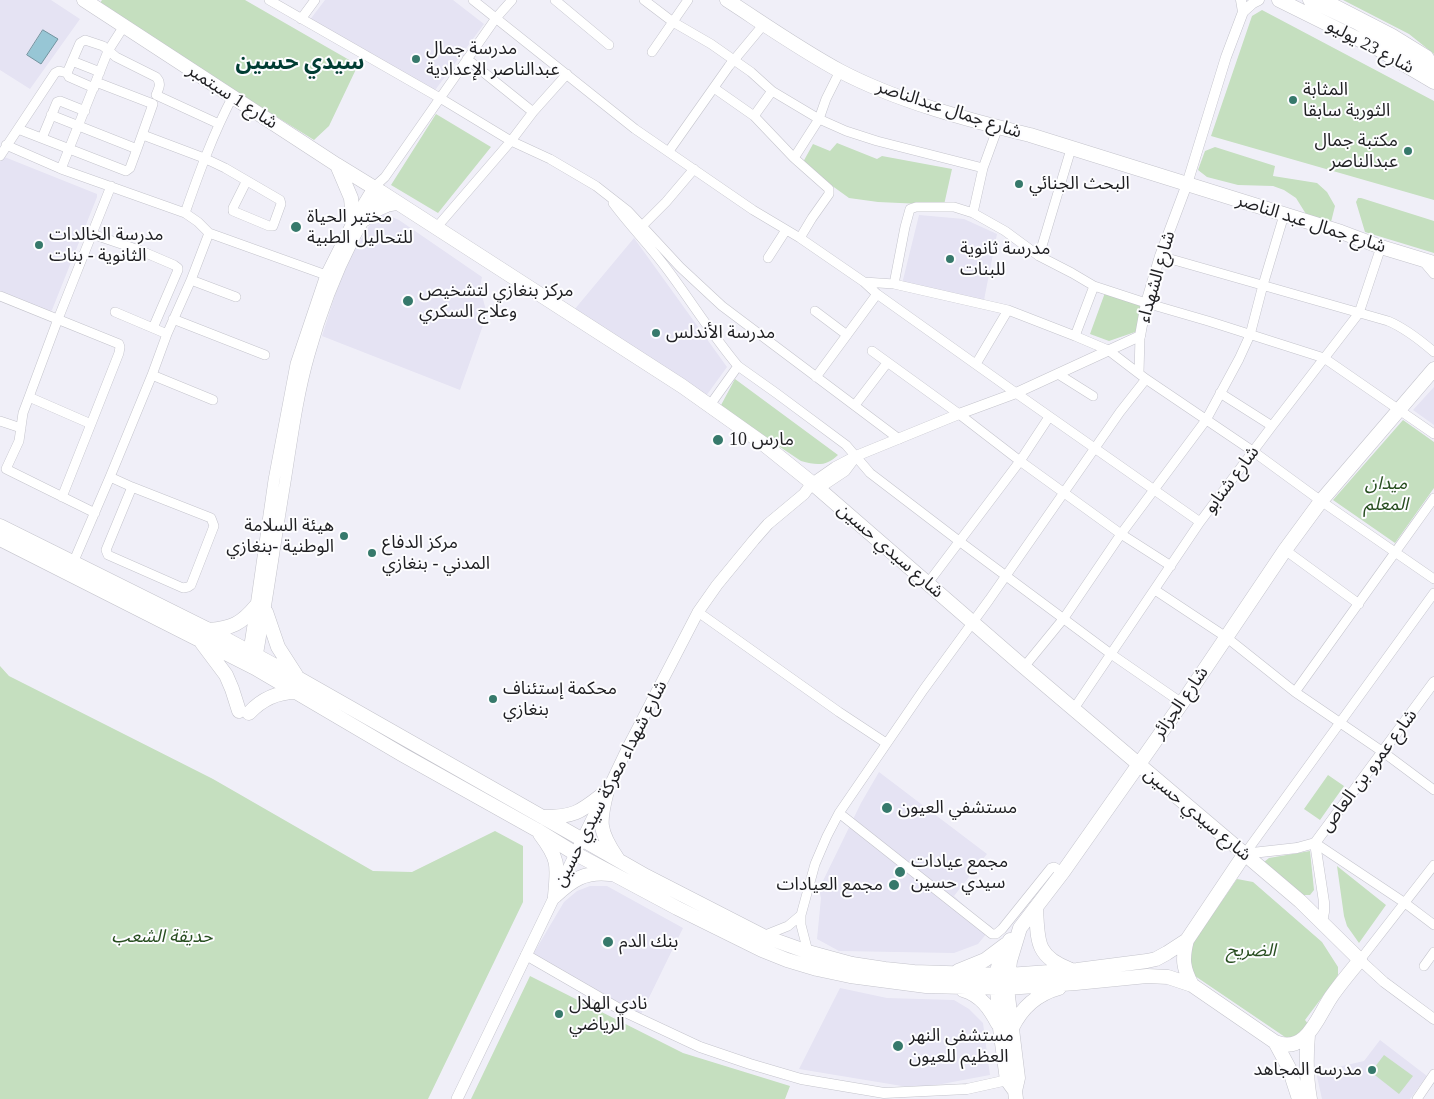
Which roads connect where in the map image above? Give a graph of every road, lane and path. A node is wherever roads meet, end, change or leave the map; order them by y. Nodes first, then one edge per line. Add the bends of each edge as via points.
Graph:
1 (269, 0) edge
2 (315, 0) edge
3 (473, 0) edge
4 (512, 0) edge
5 (555, 0) edge
6 (644, 0) edge
7 (688, 0) edge
8 (728, 0) edge
9 (1241, 0) edge
10 (1259, 0) edge
11 (1279, 0) edge
12 (1310, 0) edge
13 (1328, 0) edge
14 (89, 2) edge
15 (1243, 12) junction
16 (496, 18) junction
17 (301, 19) junction
18 (673, 22) junction
19 (764, 24) junction
20 (124, 26) junction
21 (609, 45) dead end
22 (108, 51) junction
23 (652, 52) dead end
24 (467, 59) junction
25 (734, 60) junction
26 (72, 61) junction
27 (1434, 66) edge
28 (840, 71) junction
29 (67, 72) junction
30 (100, 72) junction
31 (567, 74) junction
32 (1434, 82) edge
33 (95, 85) junction
34 (714, 88) junction
35 (772, 91) junction
36 (233, 96) junction
37 (440, 98) junction
38 (155, 100) junction
39 (85, 111) junction
40 (533, 112) junction
41 (51, 115) junction
42 (754, 116) junction
43 (818, 119) junction
44 (219, 124) junction
45 (79, 125) junction
46 (998, 127) junction
47 (18, 129) junction
48 (143, 135) junction
49 (42, 138) junction
50 (511, 141) junction
51 (6, 146) junction
52 (70, 148) junction
53 (1072, 148) junction
54 (137, 149) junction
55 (670, 152) junction
56 (0, 156) edge
57 (204, 158) junction
58 (794, 158) junction
59 (337, 165) junction
60 (694, 168) junction
61 (983, 168) junction
62 (61, 169) junction
63 (246, 182) junction
64 (1187, 184) junction
65 (111, 186) junction
66 (377, 190) junction
67 (607, 195) junction
68 (397, 203) junction
69 (185, 213) junction
70 (973, 213) junction
71 (1284, 215) junction
72 (359, 220) junction
73 (642, 226) junction
74 (436, 228) junction
75 (786, 230) junction
76 (209, 233) junction
77 (92, 234) junction
78 (800, 238) junction
79 (1381, 247) junction
80 (1039, 256) junction
81 (1160, 256) junction
82 (768, 258) dead end
83 (1428, 262) edge
84 (1434, 274) edge
85 (326, 275) junction
86 (191, 280) junction
87 (864, 282) junction
88 (894, 284) junction
89 (1263, 285) junction
90 (1094, 286) junction
91 (877, 294) junction
92 (0, 296) edge
93 (236, 296) dead end
94 (1146, 304) junction
95 (1008, 310) junction
96 (815, 311) dead end
97 (115, 312) dead end
98 (1359, 313) junction
99 (58, 319) junction
100 (173, 319) junction
101 (153, 328) junction
102 (167, 334) junction
103 (847, 335) junction
104 (1250, 335) junction
105 (1076, 336) junction
106 (1140, 336) junction
107 (1108, 350) junction
108 (872, 352) dead end
109 (1434, 352) edge
110 (265, 355) dead end
111 (1324, 358) junction
112 (887, 362) junction
113 (976, 364) junction
114 (738, 366) junction
115 (1434, 369) edge
116 (1058, 374) junction
117 (152, 375) junction
118 (1142, 376) junction
119 (816, 377) junction
120 (1016, 393) junction
121 (1220, 393) junction
122 (1093, 396) dead end
123 (28, 398) junction
124 (213, 400) dead end
125 (710, 405) junction
126 (855, 405) junction
127 (1399, 408) junction
128 (959, 414) junction
129 (1049, 417) junction
130 (0, 420) edge
131 (1206, 420) junction
132 (91, 424) junction
133 (1272, 426) junction
134 (21, 428) junction
135 (1434, 434) edge
136 (899, 439) junction
137 (1096, 448) junction
138 (1254, 452) junction
139 (856, 456) junction
140 (1020, 461) junction
141 (3, 467) edge
142 (110, 477) junction
143 (132, 487) junction
144 (811, 489) junction
145 (1154, 489) junction
146 (1064, 492) junction
147 (62, 497) junction
148 (1434, 498) edge
149 (1321, 501) junction
150 (95, 513) junction
151 (1200, 522) junction
152 (0, 526) edge
153 (1121, 534) junction
154 (0, 539) edge
155 (959, 541) junction
156 (1285, 550) junction
157 (1396, 552) junction
158 (73, 563) junction
159 (1171, 566) junction
160 (1005, 576) junction
161 (1434, 579) edge
162 (928, 583) junction
163 (1155, 590) junction
164 (1434, 592) edge
165 (1359, 604) junction
166 (261, 609) junction
167 (698, 612) junction
168 (1064, 618) junction
169 (972, 623) junction
170 (205, 635) junction
171 (1226, 638) junction
172 (1111, 654) junction
173 (252, 660) junction
174 (1024, 667) junction
175 (298, 678) junction
176 (1434, 682) edge
177 (296, 692) junction
178 (1295, 692) junction
179 (1182, 703) junction
180 (1074, 710) junction
181 (1340, 724) junction
182 (886, 743) junction
183 (1383, 752) junction
184 (1138, 765) junction
185 (1434, 790) edge
186 (607, 791) junction
187 (839, 813) junction
188 (540, 824) junction
189 (583, 840) junction
190 (1315, 843) junction
191 (576, 854) junction
192 (1244, 855) junction
193 (1434, 865) edge
194 (618, 868) junction
195 (555, 896) junction
196 (1037, 900) junction
197 (1405, 903) junction
198 (801, 915) junction
199 (1322, 922) junction
200 (1434, 925) edge
201 (1020, 928) junction
202 (763, 936) junction
203 (1187, 940) junction
204 (1007, 943) junction
205 (808, 952) junction
206 (1434, 952) edge
207 (526, 955) junction
208 (1360, 960) junction
209 (1424, 966) dead end
210 (1069, 970) junction
211 (952, 980) junction
212 (1002, 981) junction
213 (1076, 983) junction
214 (1192, 985) junction
215 (1434, 1019) edge
216 (1006, 1028) junction
217 (1308, 1035) junction
218 (1274, 1042) junction
219 (1433, 1075) edge
220 (1014, 1087) edge
221 (456, 1099) edge
222 (1299, 1099) edge
223 (1310, 1099) edge
224 (1417, 1099) edge

1 - 17 street
2 - 17 street
3 - 16 street
4 - 16 street
5 - 21 street
6 - 18 street
7 - 18 street
8 - 19 main road, شارع جمال عبدالناصر
9 - 15 street
10 - 15 street
11 - 32 main road, شارع 23 يوليو via 1378,49
12 - 27 main road, شارع 23 يوليو
13 - 27 street via 1428,55
14 - 20 main road, شارع 1 سبتمبر
15 - 64 street, شارع الشهداء
16 - 24 street
16 - 31 street
17 - 37 street
18 - 23 street
18 - 25 street
19 - 25 street
19 - 28 main road, شارع جمال عبدالناصر
20 - 22 street
20 - 36 main road, شارع 1 سبتمبر
22 - 26 street via 85,40
22 - 30 street
22 - 38 street via 159,80
24 - 37 street
24 - 40 street
25 - 34 street
25 - 35 street
26 - 29 street
26 - 30 street
28 - 43 street
28 - 46 main road, شارع جمال عبدالناصر via 895,95
29 - 33 street via 69,77
29 - 47 street via 55,73
30 - 33 street
31 - 40 street
31 - 55 street via 635,129
33 - 38 street
33 - 39 street
34 - 42 street
34 - 55 street
35 - 42 street
35 - 43 street
36 - 44 street
36 - 59 main road, شارع 1 سبتمبر
37 - 50 street
37 - 66 street
38 - 44 street
38 - 48 street
39 - 41 street via 58,101
39 - 45 street
40 - 50 street
41 - 45 street
41 - 49 street
42 - 58 street
43 - 58 street
43 - 61 street via 876,141
44 - 57 street
45 - 52 street
45 - 54 street
46 - 53 main road, شارع جمال عبدالناصر
46 - 61 street
47 - 49 street
47 - 51 street
48 - 54 street
48 - 57 street
49 - 52 street
50 - 67 street via 550,159
50 - 74 street
51 - 56 street
51 - 62 street
52 - 54 street via 126,171
52 - 62 street
53 - 64 main road, شارع جمال عبدالناصر
53 - 80 street
55 - 60 street
57 - 63 street
57 - 69 street
58 - 78 street via 829,191
59 - 66 main road, شارع 1 سبتمبر
59 - 72 main road
60 - 73 street
60 - 75 street
61 - 70 street
62 - 65 street
63 - 63 street via 234,211 273,226 281,201
64 - 71 main road, شارع جمال عبد الناصر
64 - 81 street, شارع الشهداء
65 - 69 street
65 - 77 street
66 - 68 main road, شارع سيدي حسين
66 - 72 main road
67 - 73 street
67 - 114 street via 666,267
68 - 72 main road via 385,205
68 - 74 main road, شارع سيدي حسين
69 - 76 street
70 - 80 street
70 - 88 street via 954,207 910,209
71 - 79 main road, شارع جمال عبد الناصر
71 - 89 street
72 - 85 main road
72 - 166 main road via 323,310 303,376
73 - 119 street via 722,306
74 - 125 main road, شارع سيدي حسين
75 - 78 street
75 - 82 street
76 - 85 street
76 - 86 street
77 - 99 street
77 - 101 street via 178,268
78 - 87 street
79 - 83 main road, شارع جمال عبد الناصر
79 - 98 street, شارع شنابو
80 - 90 street
81 - 89 street
81 - 94 street, شارع الشهداء
83 - 84 street
85 - 166 main road via 291,385 274,480
86 - 93 street
86 - 100 street
87 - 88 street
87 - 91 street
88 - 95 street
89 - 98 street
89 - 104 street
90 - 94 street
90 - 105 street
91 - 103 street
91 - 113 street
92 - 99 street
94 - 104 street
94 - 106 street, شارع الشهداء
95 - 105 street
95 - 113 street
96 - 103 street
97 - 101 street
98 - 109 street via 1398,325
98 - 111 street, شارع شنابو
99 - 123 street
99 - 132 street via 120,347
100 - 102 street
100 - 110 street
101 - 102 street
102 - 117 street
103 - 119 street
104 - 111 street
104 - 121 street
105 - 107 street
106 - 107 street, شارع الشهداء
106 - 118 street
107 - 116 street, شارع الشهداء
107 - 118 street
108 - 112 street
111 - 127 street
111 - 133 street, شارع شنابو
112 - 126 street
112 - 128 street
113 - 120 street
114 - 125 street
114 - 139 street via 846,445
115 - 127 main road, شارع الجزائر
116 - 120 street, شارع الشهداء
116 - 122 street
117 - 124 street
117 - 142 street
118 - 131 street
118 - 137 street
119 - 126 street
120 - 128 street, شارع الشهداء
120 - 129 street
121 - 131 street
121 - 133 street
123 - 132 street
123 - 134 street
125 - 144 main road, شارع سيدي حسين via 761,442
126 - 136 street
127 - 135 street
127 - 149 main road, شارع الجزائر
128 - 136 street, شارع الشهداء
128 - 140 street
129 - 137 street
129 - 140 street
130 - 134 street
131 - 138 street
131 - 145 street
132 - 147 street
133 - 138 street, شارع شنابو
134 - 141 street via 19,441
136 - 139 street, شارع الشهداء
137 - 145 street
137 - 146 street
138 - 149 street
138 - 151 street, شارع شنابو
139 - 144 street, شارع الشهداء via 835,467
139 - 155 street via 870,473
140 - 146 street
140 - 155 street
141 - 147 street
142 - 143 street
142 - 150 street
143 - 143 street via 106,550 108,555 188,588 214,521
144 - 162 main road, شارع سيدي حسين
144 - 167 main road, شارع شهداء معركة سيدي حسين via 768,524
145 - 151 street
145 - 153 street
146 - 153 street
146 - 160 street
147 - 150 street
148 - 157 street
149 - 156 main road, شارع الجزائر
149 - 157 street
150 - 158 street
151 - 159 street, شارع شنابو
152 - 158 main road
153 - 159 street
153 - 168 street
154 - 170 main road
155 - 160 street
155 - 162 street
156 - 165 street
156 - 171 main road, شارع الجزائر
157 - 161 street
157 - 165 street
158 - 170 main road
159 - 163 street, شارع شنابو
160 - 168 street
160 - 169 street
162 - 169 main road, شارع سيدي حسين
163 - 171 street
163 - 172 street, شارع شنابو
164 - 181 street
165 - 178 street
166 - 170 main road via 237,624
166 - 173 main road
166 - 175 main road via 278,646
167 - 182 street
167 - 186 main road, شارع شهداء معركة سيدي حسين
168 - 172 street
168 - 174 street
169 - 174 main road, شارع سيدي حسين
169 - 182 street
170 - 173 main road
170 - 177 main road via 244,712 270,697
171 - 178 street
171 - 179 main road, شارع الجزائر
172 - 179 street
172 - 180 street, شارع شنابو
173 - 175 main road
173 - 177 main road
174 - 180 main road, شارع سيدي حسين
175 - 188 main road
176 - 183 street, شارع عمرو بن العاص
177 - 188 main road via 403,754
178 - 181 street
179 - 184 main road, شارع الجزائر
180 - 184 main road, شارع سيدي حسين
181 - 183 street
181 - 192 street
182 - 187 street
183 - 185 street
183 - 190 street, شارع عمرو بن العاص
184 - 192 main road, شارع سيدي حسين
184 - 196 main road, شارع الجزائر via 1063,872
186 - 188 main road via 575,814
186 - 189 main road, شارع شهداء معركة سيدي حسين
186 - 194 main road via 601,824
187 - 196 street via 992,934
187 - 198 street via 816,864
188 - 189 main road
188 - 191 main road
188 - 195 main road via 555,858
189 - 191 main road, شارع شهداء معركة سيدي حسين
189 - 194 main road
190 - 192 street
190 - 197 street
190 - 199 street, شارع عمرو بن العاص via 1324,902
191 - 194 main road
191 - 195 main road, شارع شهداء معركة سيدي حسين
192 - 199 main road, شارع سيدي حسين
192 - 203 main road
193 - 197 street
194 - 195 main road via 578,878
194 - 202 main road
194 - 211 main road via 677,908 787,960 867,979 926,986
195 - 207 main road, شارع شهداء معركة سيدي حسين
196 - 201 main road, شارع الجزائر
196 - 210 main road via 1039,940 1044,954
197 - 200 street
197 - 208 street
198 - 202 street via 788,926
198 - 205 street
199 - 208 main road, شارع سيدي حسين
201 - 204 main road
201 - 212 main road, شارع الجزائر
202 - 205 main road
203 - 210 main road via 1147,961
203 - 214 main road via 1183,959
204 - 211 main road
204 - 212 main road via 1001,956
205 - 211 main road via 852,964
206 - 209 street
207 - 220 street via 624,1011 700,1047 801,1079 884,1093
207 - 221 main road, شارع شهداء معركة سيدي حسين
208 - 215 street
208 - 217 main road
210 - 212 main road
211 - 212 main road
211 - 216 main road via 978,996
212 - 213 main road
212 - 216 main road
213 - 214 main road via 1159,975
213 - 216 main road via 1038,997
214 - 218 main road
216 - 220 main road
217 - 218 main road via 1294,1044
217 - 223 main road via 1306,1057
218 - 222 main road via 1289,1068
219 - 224 street

